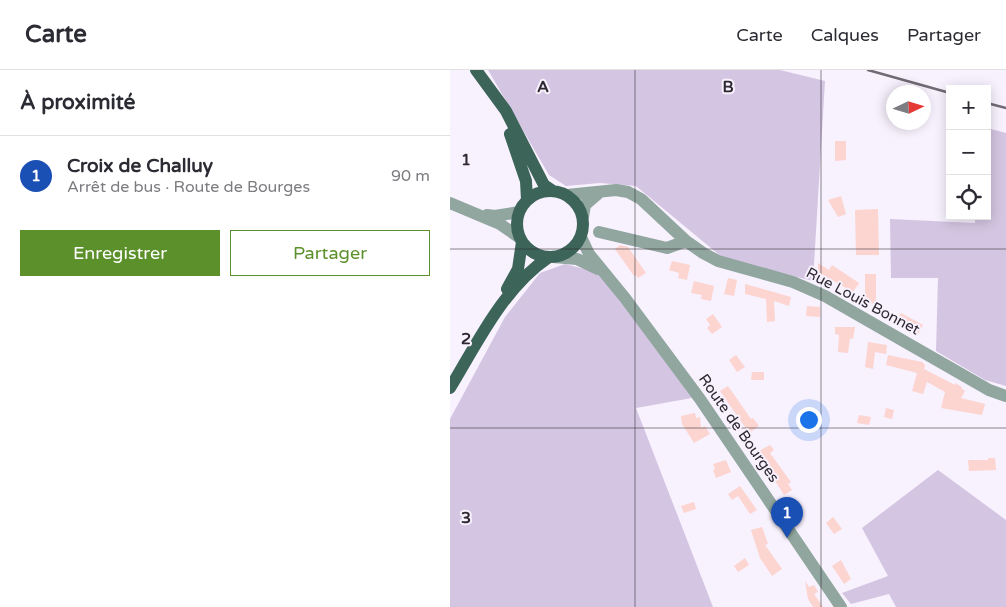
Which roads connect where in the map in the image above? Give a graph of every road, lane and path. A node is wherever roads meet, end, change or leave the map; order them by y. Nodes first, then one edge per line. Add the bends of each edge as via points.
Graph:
1 (476, 70) edge
2 (488, 88) junction
3 (553, 190) junction
4 (600, 192) junction
5 (567, 195) junction
6 (527, 200) junction
7 (450, 203) edge
8 (519, 212) junction
9 (481, 214) junction
10 (583, 217) junction
11 (599, 232) dead end
12 (581, 237) junction
13 (521, 240) junction
14 (686, 241) junction
15 (551, 257) junction
16 (603, 272) junction
17 (486, 329) junction
18 (450, 388) edge
19 (1006, 396) edge
20 (841, 607) edge

1 - 2 main road
2 - 3 main road via 506,111 544,185
2 - 6 main road via 504,116 526,181
3 - 5 main road
3 - 6 main road via 538,192
4 - 5 street, Rue Louis Bonnet
4 - 10 street via 586,205
4 - 14 street, Rue Louis Bonnet via 621,190 641,199
5 - 10 main road
6 - 8 main road
7 - 9 street
8 - 9 street via 495,216
8 - 13 main road via 517,228
9 - 13 street via 511,230
10 - 12 main road
11 - 14 street via 667,248
12 - 15 main road via 564,254
12 - 16 street, Route de Bourges via 583,245
13 - 15 main road via 536,254
13 - 17 main road via 518,269
14 - 19 street, Rue Louis Bonnet via 718,261 793,282 825,296 989,390
15 - 16 street, Route de Bourges via 576,259
15 - 17 main road via 524,277
16 - 20 street, Route de Bourges via 700,399
17 - 18 main road

